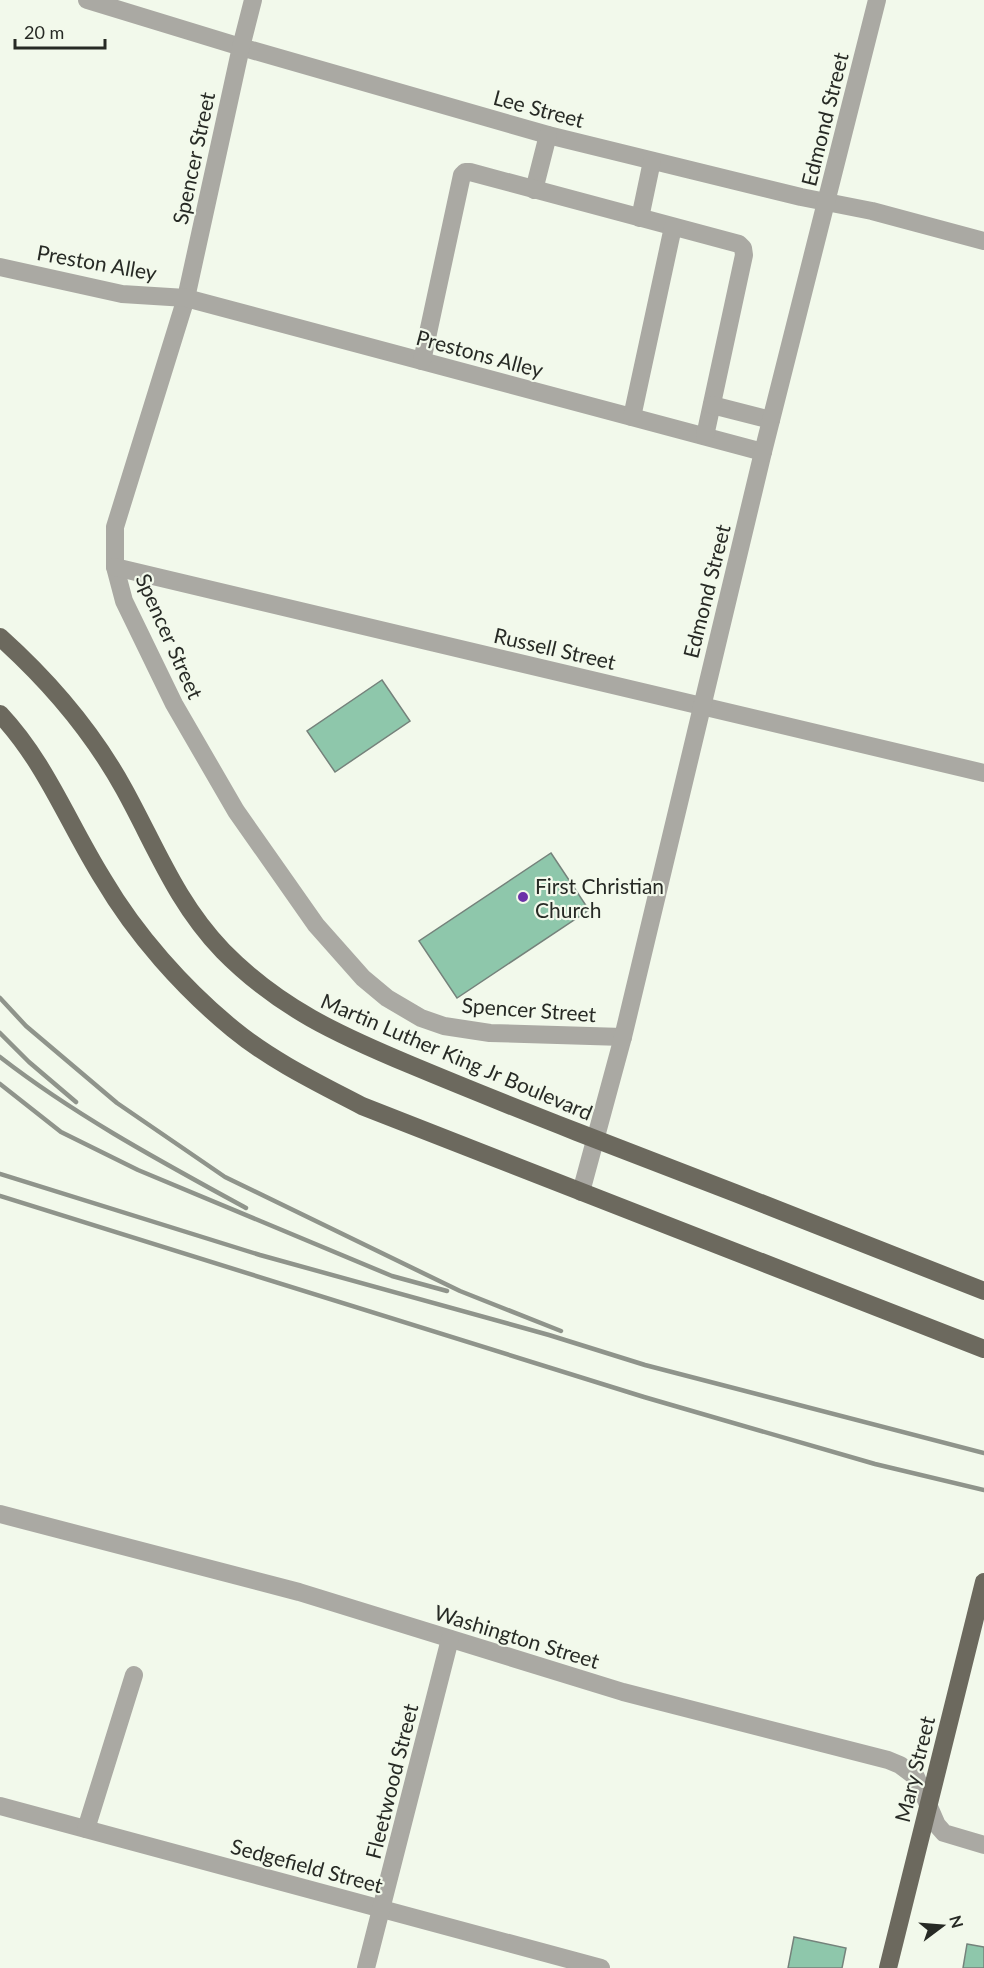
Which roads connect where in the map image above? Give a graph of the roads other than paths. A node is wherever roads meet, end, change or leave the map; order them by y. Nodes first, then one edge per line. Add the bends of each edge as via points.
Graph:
1 (87, 0) edge
2 (253, 0) edge
3 (877, 0) edge
4 (241, 47) junction
5 (548, 135) junction
6 (652, 161) junction
7 (534, 190) junction
8 (826, 202) junction
9 (640, 218) junction
10 (673, 226) junction
11 (984, 241) edge
12 (0, 267) edge
13 (186, 298) junction
14 (422, 361) junction
15 (712, 405) junction
16 (632, 417) junction
17 (771, 420) junction
18 (705, 436) junction
19 (763, 452) junction
20 (115, 567) junction
21 (0, 637) edge
22 (701, 706) junction
23 (0, 714) edge
24 (984, 773) edge
25 (623, 1037) junction
26 (595, 1138) junction
27 (581, 1192) junction
28 (984, 1291) edge
29 (984, 1349) edge
30 (0, 1514) edge
31 (984, 1582) edge
32 (450, 1639) junction
33 (134, 1675) dead end
34 (928, 1805) junction
35 (0, 1806) edge
36 (86, 1829) junction
37 (984, 1845) edge
38 (382, 1908) junction
39 (366, 1968) edge
40 (601, 1968) edge
41 (888, 1968) edge

1 - 4 street, Lee Street
2 - 4 street, Spencer Street
3 - 8 street, Edmond Street
4 - 5 street, Lee Street
4 - 13 street, Spencer Street
5 - 6 street, Lee Street
5 - 7 street
6 - 8 street, Lee Street
6 - 9 street
7 - 9 street
7 - 14 street via 470,172 462,175
8 - 11 street, Lee Street
8 - 17 street, Edmond Street
9 - 10 street
10 - 15 street via 743,248
10 - 16 street
12 - 13 street, Preston Alley via 122,294
13 - 14 street, Prestons Alley
13 - 20 street, Spencer Street via 115,527
14 - 16 street, Prestons Alley
15 - 17 street
15 - 18 street
16 - 18 street, Prestons Alley
17 - 19 street, Edmond Street
18 - 19 street, Prestons Alley
19 - 22 street, Edmond Street
20 - 22 street, Russell Street
20 - 25 street, Spencer Street via 124,601 174,704 236,811 316,925 363,978 387,998 444,1026 490,1033
21 - 26 main road, Martin Luther King Jr Boulevard via 58,695 89,735 123,787 166,874 189,910 222,950 261,986 341,1036
22 - 24 street, Russell Street
22 - 25 street, Edmond Street
23 - 27 main road via 45,772 103,880 141,934 185,985 234,1030 296,1071 362,1106
25 - 26 street, Edmond Street
26 - 27 street, Edmond Street
26 - 28 main road, Martin Luther King Jr Boulevard
27 - 29 main road
30 - 32 street, Washington Street via 299,1593
31 - 34 main road, Mary Street
32 - 34 street, Washington Street via 622,1692 888,1760 916,1777
32 - 38 street, Fleetwood Street
33 - 36 street
34 - 37 street, Washington Street via 944,1833
34 - 41 main road, Mary Street
35 - 36 street, Sedgefield Street
36 - 38 street, Sedgefield Street
38 - 39 street, Fleetwood Street
38 - 40 street, Sedgefield Street

